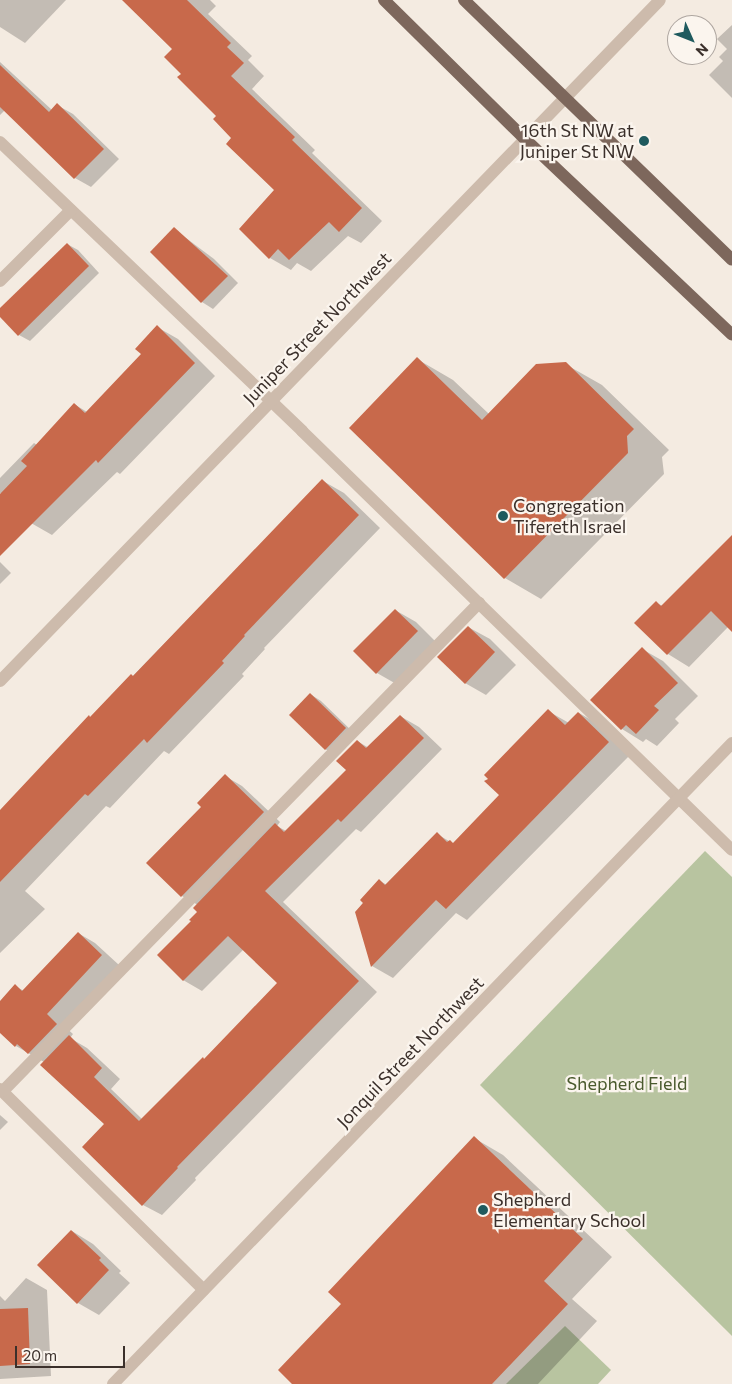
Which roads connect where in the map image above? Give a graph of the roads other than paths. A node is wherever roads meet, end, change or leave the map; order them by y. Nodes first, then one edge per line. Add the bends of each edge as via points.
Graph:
1 (384, 0) edge
2 (464, 0) edge
3 (660, 0) edge
4 (565, 97) junction
5 (524, 138) junction
6 (0, 142) edge
7 (71, 210) junction
8 (732, 260) edge
9 (0, 281) edge
10 (732, 335) edge
11 (270, 400) junction
12 (479, 603) junction
13 (0, 681) edge
14 (732, 743) edge
15 (679, 799) junction
16 (732, 850) edge
17 (1, 1090) edge
18 (204, 1290) junction
19 (113, 1384) edge

1 - 5 main road
2 - 4 main road
3 - 4 street, Juniper Street Northwest
4 - 5 street, Juniper Street Northwest
4 - 8 main road
5 - 10 main road
5 - 11 street, Juniper Street Northwest
6 - 7 street
7 - 9 street
7 - 11 street
11 - 12 street
11 - 13 street, Juniper Street Northwest
12 - 15 street
12 - 17 street
14 - 15 street, Jonquil Street Northwest
15 - 16 street
15 - 18 street, Jonquil Street Northwest
17 - 18 street
18 - 19 street, Jonquil Street Northwest

